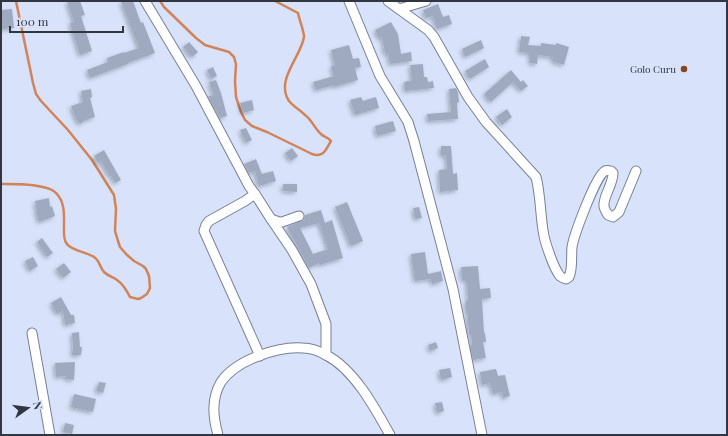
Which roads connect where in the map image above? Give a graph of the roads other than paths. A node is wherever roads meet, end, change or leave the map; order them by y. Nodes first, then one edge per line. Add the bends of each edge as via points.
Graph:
1 (145, 1) edge
2 (349, 1) edge
3 (388, 1) edge
4 (426, 1) edge
5 (399, 9) junction
6 (636, 171) dead end
7 (255, 194) junction
8 (299, 216) dead end
9 (271, 219) junction
10 (32, 333) dead end
11 (326, 355) junction
12 (260, 356) junction
13 (50, 435) edge
14 (218, 435) edge
15 (390, 435) edge
16 (482, 435) edge

1 - 7 street via 196,86
2 - 16 street via 380,76 408,122 414,141 453,289
3 - 5 street
4 - 5 street
5 - 6 street via 434,37 468,97 486,122 536,177 544,236 552,260 562,277 566,279 571,272 572,246 599,179 607,170 613,173 604,206 608,215 613,217 619,212
7 - 9 street
7 - 12 street via 209,221 204,231
8 - 9 street via 282,222
9 - 11 street via 311,284 326,324
10 - 13 street
11 - 12 street via 314,350 292,348
11 - 15 street via 340,363 355,379
12 - 14 street via 238,366 221,382 213,405

